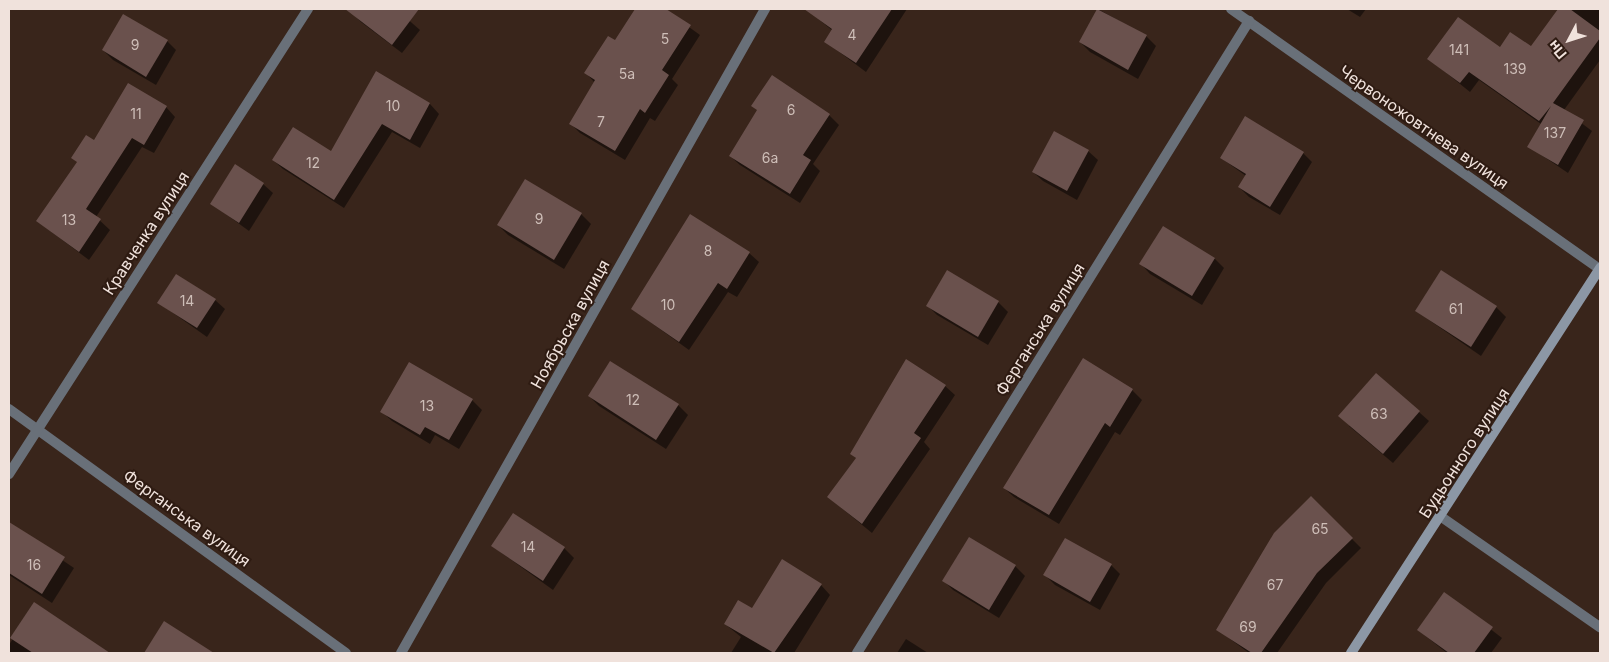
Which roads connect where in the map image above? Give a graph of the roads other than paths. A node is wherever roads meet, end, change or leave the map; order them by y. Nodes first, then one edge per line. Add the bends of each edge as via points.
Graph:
1 (308, 9) edge
2 (765, 9) edge
3 (1231, 9) edge
4 (1250, 22) junction
5 (1600, 269) edge
6 (9, 409) edge
7 (38, 428) junction
8 (9, 474) edge
9 (1440, 516) junction
10 (1600, 627) edge
11 (346, 653) edge
12 (402, 653) edge
13 (856, 653) edge
14 (1351, 653) edge

1 - 7 street, Кравченка вулиця
2 - 12 street, Ноябрьска вулиця
3 - 4 street, Червоножовтнева вулиця
4 - 5 street, Червоножовтнева вулиця
4 - 13 street, Ферганська вулиця
5 - 9 main road, Будьонного вулиця
6 - 7 street, Ферганська вулиця
7 - 8 street, Кравченка вулиця
7 - 11 street, Ферганська вулиця
9 - 10 street
9 - 14 main road, Будьонного вулиця

